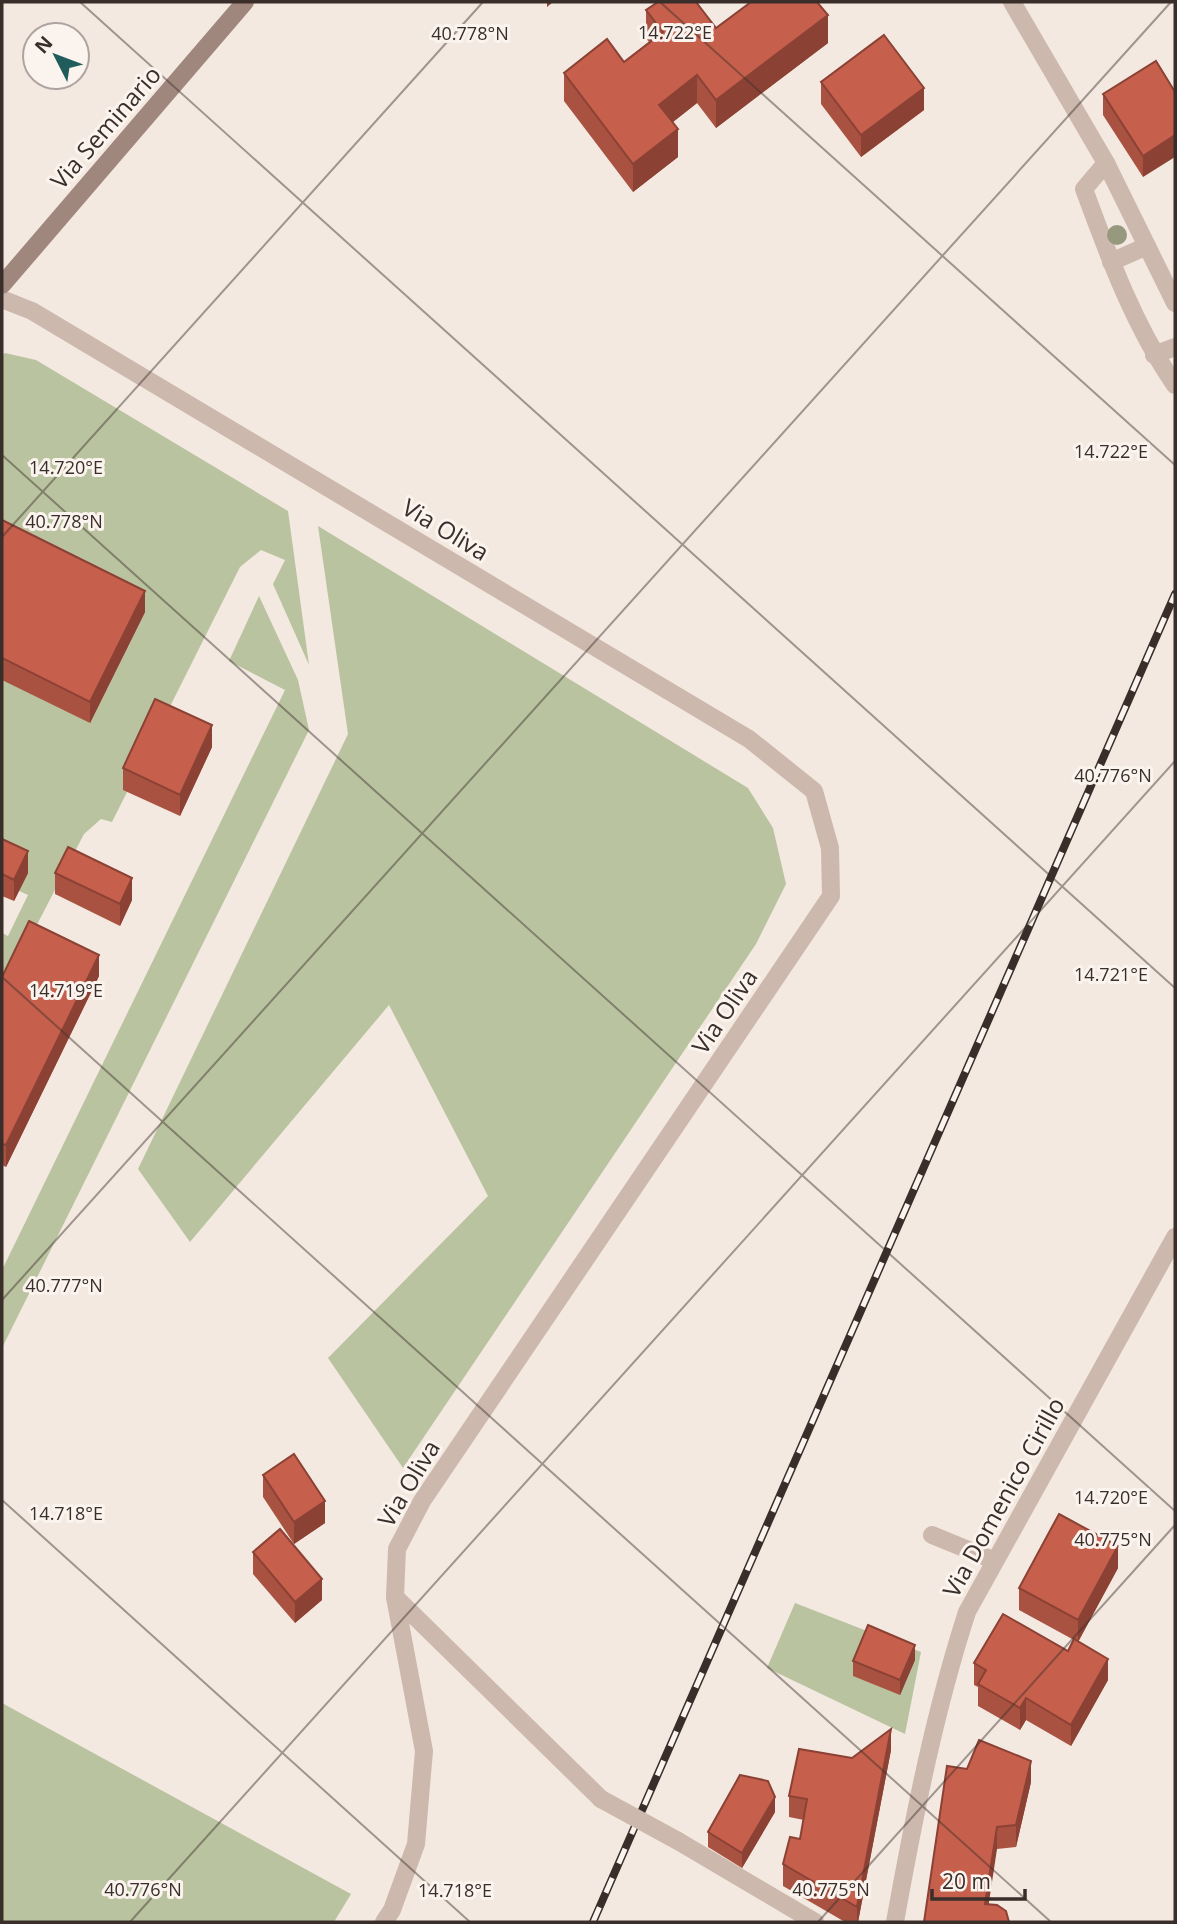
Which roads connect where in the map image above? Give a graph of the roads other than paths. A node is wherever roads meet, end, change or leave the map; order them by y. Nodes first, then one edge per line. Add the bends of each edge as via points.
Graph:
1 (245, 2) edge
2 (1012, 2) edge
3 (1106, 163) junction
4 (1147, 246) junction
5 (1111, 262) junction
6 (2, 285) edge
7 (2, 299) edge
8 (1175, 303) edge
9 (1175, 347) edge
10 (1154, 355) junction
11 (1175, 385) edge
12 (1175, 1237) edge
13 (932, 1535) dead end
14 (993, 1560) junction
15 (395, 1597) junction
16 (384, 1922) edge
17 (816, 1922) edge
18 (895, 1922) edge

1 - 6 main road, Via Seminario
2 - 3 street
3 - 4 street
3 - 5 street via 1084,189
4 - 5 street
4 - 8 street
5 - 10 street
7 - 15 street, Via Oliva via 32,311 749,738 814,791 830,848 831,896 422,1501 397,1549
9 - 10 street
10 - 11 street
12 - 14 street, Via Domenico Cirillo
13 - 14 street
14 - 18 street, Via Domenico Cirillo via 967,1612 946,1677
15 - 16 street, Via Oliva via 424,1751 416,1844
15 - 17 street, bridge via 601,1799

